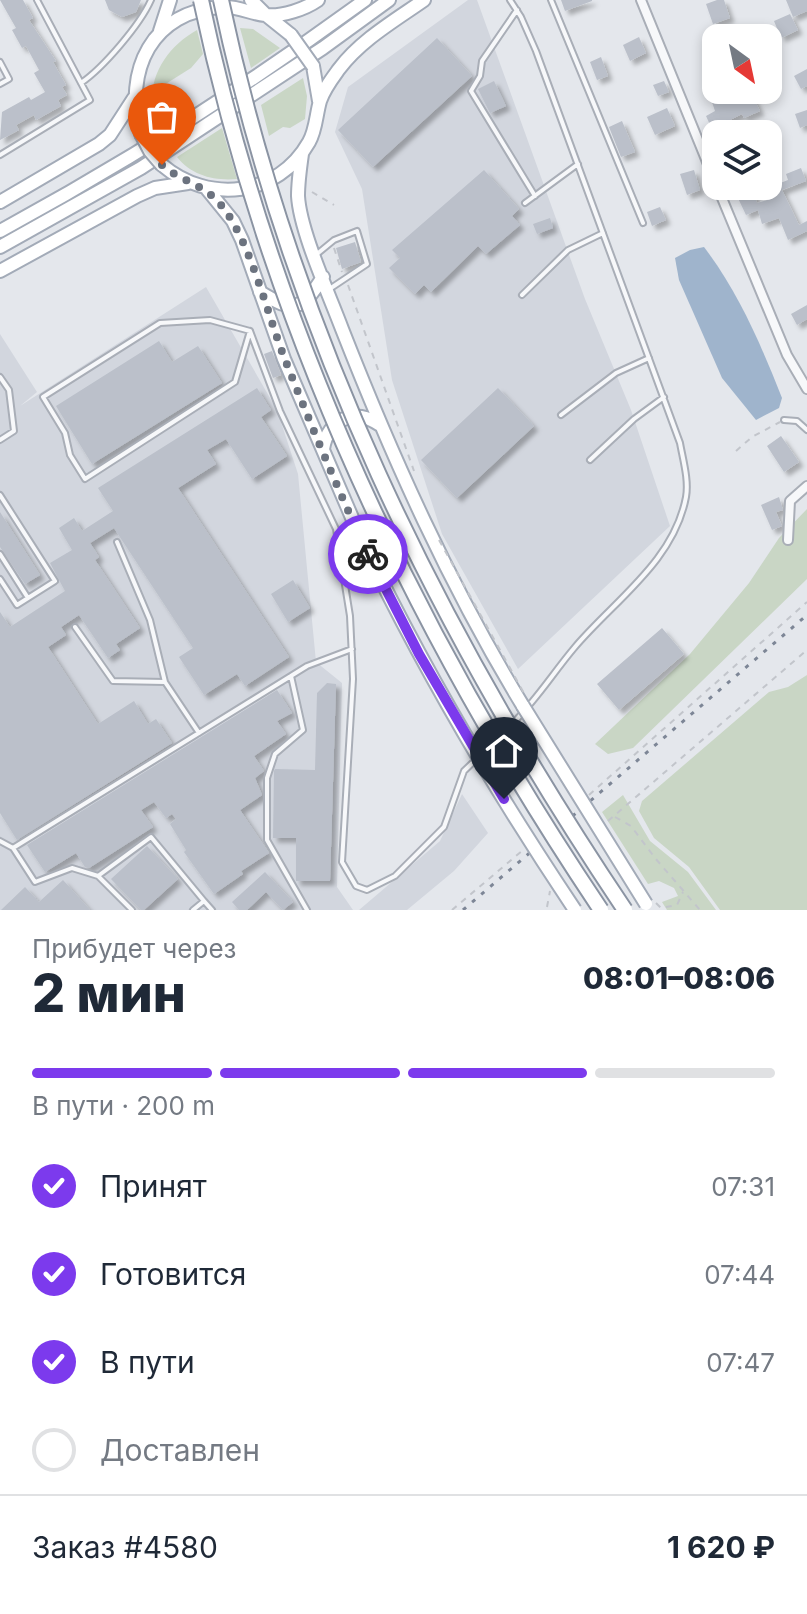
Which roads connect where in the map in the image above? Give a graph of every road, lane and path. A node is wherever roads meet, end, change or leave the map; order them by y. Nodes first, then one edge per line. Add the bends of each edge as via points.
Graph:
1 (37, 0) edge
2 (151, 0) edge
3 (170, 0) edge
4 (201, 0) edge
5 (221, 0) edge
6 (251, 0) edge
7 (318, 0) edge
8 (365, 0) edge
9 (389, 0) edge
10 (424, 0) edge
11 (510, 0) edge
12 (551, 0) edge
13 (641, 0) edge
14 (517, 10) junction
15 (266, 15) junction
16 (159, 34) junction
17 (0, 62) edge
18 (81, 83) junction
19 (0, 84) edge
20 (134, 98) junction
21 (319, 104) junction
22 (702, 150) edge
23 (302, 154) junction
24 (0, 155) edge
25 (578, 164) junction
26 (191, 183) junction
27 (207, 189) junction
28 (312, 192) dead end
29 (535, 196) junction
30 (722, 200) edge
31 (0, 202) edge
32 (525, 203) dead end
33 (334, 205) dead end
34 (643, 223) dead end
35 (0, 231) edge
36 (603, 233) junction
37 (345, 236) junction
38 (0, 247) edge
39 (315, 256) junction
40 (0, 271) edge
41 (323, 277) junction
42 (345, 277) junction
43 (327, 290) junction
44 (260, 292) junction
45 (522, 295) dead end
46 (250, 331) junction
47 (649, 358) junction
48 (0, 377) edge
49 (807, 389) edge
50 (664, 397) junction
51 (561, 415) dead end
52 (784, 420) joint
53 (380, 425) junction
54 (807, 430) edge
55 (0, 440) edge
56 (323, 449) junction
57 (736, 451) dead end
58 (590, 460) dead end
59 (413, 469) dead end
60 (807, 486) edge
61 (0, 495) edge
62 (788, 540) dead end
63 (117, 542) dead end
64 (0, 554) edge
65 (0, 579) edge
66 (28, 598) junction
67 (807, 602) edge
68 (75, 627) dead end
69 (352, 649) junction
70 (807, 650) edge
71 (291, 676) junction
72 (165, 682) junction
73 (199, 733) junction
74 (586, 797) dead end
75 (614, 816) junction
76 (602, 826) dead end
77 (0, 841) edge
78 (532, 843) dead end
79 (13, 848) junction
80 (98, 876) junction
81 (553, 880) dead end
82 (683, 891) junction
83 (204, 901) junction
84 (547, 907) dead end
85 (653, 907) edge
86 (132, 910) edge
87 (193, 910) edge
88 (212, 910) edge
89 (307, 910) edge
90 (452, 910) edge
91 (575, 910) edge
92 (601, 910) edge
93 (625, 910) edge
94 (700, 910) edge

1 - 18 lane
2 - 18 lane via 99,70
3 - 16 main road
4 - 92 highway, bridge via 263,233 359,483 477,712
5 - 93 highway, bridge via 282,227 378,476 494,702
6 - 15 main road
7 - 15 main road via 295,11
8 - 35 main road via 133,157
9 - 38 main road via 141,168
10 - 21 main road via 357,48
11 - 14 lane
12 - 34 lane
13 - 22 street
14 - 25 lane
14 - 29 lane via 482,61 471,91
15 - 16 main road via 210,8 179,18
15 - 21 main road, bridge via 291,35 313,66
16 - 20 main road via 140,63
17 - 19 lane via 9,79
18 - 24 lane via 90,100
20 - 26 main road, bridge via 150,151
20 - 31 main road via 99,144
21 - 23 main road via 311,140
23 - 27 main road via 260,186
23 - 39 main road via 298,197
25 - 29 lane
25 - 36 lane
26 - 27 main road
26 - 40 main road via 137,196
27 - 44 main road via 234,223
28 - 33 path
29 - 32 lane
30 - 49 street via 787,355
36 - 45 lane via 568,250
36 - 47 lane
37 - 39 lane
37 - 42 path via 333,250
37 - 42 lane via 357,231 367,264
39 - 41 main road
41 - 43 main road
41 - 44 main road via 301,304 283,306
42 - 43 lane
42 - 59 path
43 - 53 main road
44 - 56 main road
46 - 46 lane via 210,320 160,323 43,397 85,479 235,382
46 - 69 lane via 280,411 336,529
47 - 50 lane
47 - 51 lane via 616,373
48 - 55 lane via 9,390 14,431
50 - 58 lane
50 - 69 lane via 686,475 687,495 678,527 655,564 574,648 537,699 464,771 444,827 395,876 367,890 356,886 342,862
52 - 54 lane via 797,421
52 - 57 path
53 - 56 main road via 349,416 330,428
53 - 85 main road, bridge via 434,543 513,691
56 - 91 main road, bridge via 419,654
60 - 62 street via 790,501
61 - 66 lane via 55,581
63 - 72 lane via 150,620
64 - 66 lane
65 - 66 lane via 17,605
67 - 74 path
68 - 72 lane via 113,681
69 - 71 lane
70 - 75 path
71 - 73 lane
71 - 89 lane via 303,730 275,754 267,778 267,840
72 - 73 lane
73 - 79 lane
75 - 76 path
75 - 82 path via 631,826
77 - 79 lane
78 - 90 path
79 - 80 lane via 35,882 72,868
80 - 83 lane via 151,837
80 - 86 lane
81 - 84 path
82 - 85 path via 677,905
82 - 94 path
83 - 87 lane
83 - 88 lane

